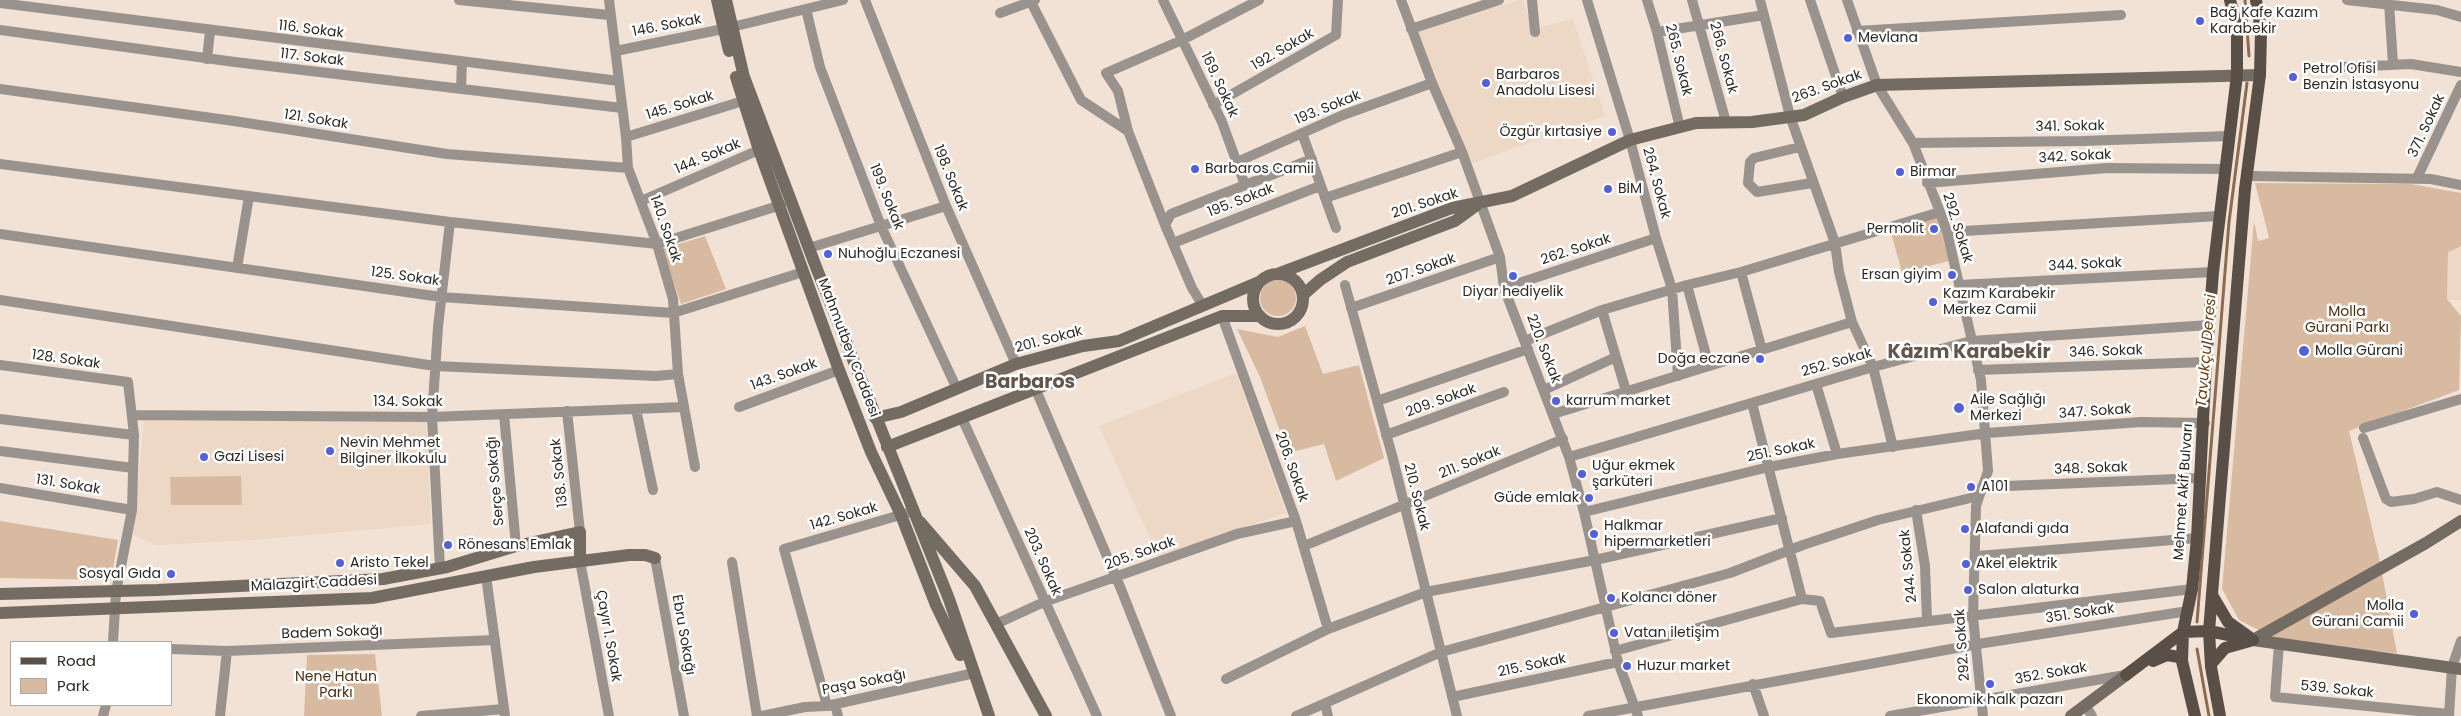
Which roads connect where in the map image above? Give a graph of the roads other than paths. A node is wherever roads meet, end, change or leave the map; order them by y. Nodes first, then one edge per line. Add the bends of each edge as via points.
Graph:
1 (459, 0) edge
2 (609, 0) edge
3 (718, 0) edge
4 (726, 0) edge
5 (843, 0) edge
6 (865, 0) edge
7 (1259, 0) edge
8 (1338, 0) edge
9 (1401, 0) edge
10 (1466, 0) edge
11 (1498, 0) edge
12 (1532, 0) edge
13 (1587, 0) edge
14 (1647, 0) edge
15 (1692, 0) edge
16 (1760, 0) edge
17 (1810, 0) edge
18 (1847, 0) edge
19 (2230, 0) edge
20 (2256, 0) edge
21 (2348, 0) edge
22 (1033, 1) edge
23 (1167, 1) edge
24 (512, 3) edge
25 (2389, 3) junction
26 (0, 4) edge
27 (806, 9) junction
28 (1469, 10) junction
29 (1000, 13) dead end
30 (609, 15) junction
31 (1764, 15) junction
32 (2121, 15) dead end
33 (2461, 17) edge
34 (1700, 24) junction
35 (728, 28) junction
36 (1411, 29) junction
37 (0, 30) edge
38 (210, 30) junction
39 (1857, 31) junction
40 (1535, 32) dead end
41 (1657, 32) junction
42 (1182, 40) junction
43 (616, 51) junction
44 (207, 59) junction
45 (462, 62) junction
46 (2393, 64) junction
47 (2344, 68) dead end
48 (2461, 72) edge
49 (2237, 74) junction
50 (2260, 75) junction
51 (619, 80) junction
52 (1432, 83) junction
53 (1877, 85) junction
54 (2461, 86) edge
55 (0, 89) edge
56 (461, 89) junction
57 (1843, 97) junction
58 (742, 101) junction
59 (1214, 105) junction
60 (622, 108) junction
61 (1790, 116) junction
62 (1726, 122) junction
63 (1680, 128) junction
64 (1128, 130) junction
65 (1302, 133) junction
66 (2229, 136) junction
67 (626, 137) junction
68 (1630, 140) junction
69 (1913, 143) junction
70 (1800, 146) junction
71 (759, 150) junction
72 (1462, 152) junction
73 (1312, 159) junction
74 (1238, 162) junction
75 (0, 164) edge
76 (628, 168) junction
77 (2224, 169) junction
78 (2248, 176) junction
79 (2417, 178) junction
80 (1927, 183) junction
81 (1245, 184) junction
82 (1812, 184) junction
83 (2461, 184) edge
84 (1320, 186) junction
85 (249, 196) junction
86 (1325, 198) junction
87 (641, 201) junction
88 (1479, 203) junction
89 (781, 205) junction
90 (946, 206) junction
91 (1940, 212) junction
92 (2219, 216) junction
93 (450, 222) junction
94 (1165, 225) junction
95 (881, 226) junction
96 (1336, 228) dead end
97 (1947, 232) junction
98 (0, 234) edge
99 (1656, 238) junction
100 (1173, 243) junction
101 (1835, 243) junction
102 (657, 244) junction
103 (809, 248) junction
104 (1500, 257) junction
105 (816, 267) junction
106 (237, 268) junction
107 (803, 272) junction
108 (1741, 272) junction
109 (2213, 272) junction
110 (1277, 274) junction
111 (1259, 282) junction
112 (1345, 285) dead end
113 (1687, 285) junction
114 (1959, 285) junction
115 (1504, 288) junction
116 (1672, 289) junction
117 (1303, 296) junction
118 (441, 297) junction
119 (0, 300) edge
120 (1203, 306) junction
121 (1351, 308) junction
122 (1602, 310) junction
123 (673, 313) junction
124 (1222, 316) junction
125 (1260, 316) junction
126 (1852, 322) junction
127 (2209, 325) junction
128 (1971, 341) junction
129 (1527, 345) junction
130 (1762, 350) junction
131 (1616, 357) junction
132 (2206, 362) junction
133 (854, 363) junction
134 (1016, 364) junction
135 (0, 365) edge
136 (435, 366) junction
137 (1709, 366) junction
138 (1873, 367) junction
139 (839, 370) junction
140 (1978, 370) junction
141 (678, 374) junction
142 (1678, 376) junction
143 (1816, 384) junction
144 (957, 389) junction
145 (1036, 390) junction
146 (1544, 390) junction
147 (1626, 391) junction
148 (1504, 392) dead end
149 (2461, 399) edge
150 (1377, 401) junction
151 (1752, 403) junction
152 (684, 407) junction
153 (739, 407) dead end
154 (636, 409) junction
155 (567, 412) junction
156 (504, 414) junction
157 (1553, 414) junction
158 (132, 415) junction
159 (432, 417) junction
160 (876, 418) junction
161 (962, 418) junction
162 (0, 419) edge
163 (2204, 422) junction
164 (1987, 433) junction
165 (134, 435) junction
166 (1386, 435) junction
167 (1563, 439) junction
168 (887, 447) junction
169 (1893, 447) junction
170 (0, 450) edge
171 (1836, 454) junction
172 (1569, 457) junction
173 (1769, 466) junction
174 (695, 467) dead end
175 (133, 468) junction
176 (2201, 478) junction
177 (0, 488) edge
178 (652, 490) dead end
179 (1981, 492) junction
180 (2461, 500) edge
181 (1404, 504) junction
182 (132, 510) junction
183 (1916, 510) junction
184 (1584, 512) junction
185 (907, 514) junction
186 (1782, 518) junction
187 (1296, 521) junction
188 (2461, 521) edge
189 (580, 532) junction
190 (2197, 538) junction
191 (516, 546) junction
192 (1304, 546) junction
193 (1790, 550) junction
194 (1977, 556) junction
195 (655, 558) joint
196 (1595, 560) junction
197 (580, 561) junction
198 (732, 562) dead end
199 (440, 568) junction
200 (486, 576) junction
201 (1116, 577) junction
202 (2192, 589) junction
203 (116, 592) junction
204 (1426, 592) junction
205 (0, 594) edge
206 (2212, 595) junction
207 (1802, 599) junction
208 (1044, 602) junction
209 (1605, 607) junction
210 (114, 608) junction
211 (2188, 611) junction
212 (0, 613) edge
213 (1973, 616) junction
214 (1927, 620) junction
215 (996, 624) junction
216 (1328, 629) junction
217 (2209, 631) junction
218 (2183, 632) junction
219 (495, 640) junction
220 (2253, 640) junction
221 (113, 641) edge
222 (2461, 641) edge
223 (1978, 644) junction
224 (2279, 644) junction
225 (172, 649) edge
226 (227, 651) junction
227 (1615, 651) junction
228 (1441, 652) junction
229 (2182, 661) junction
230 (1618, 662) junction
231 (2211, 664) junction
232 (2457, 668) edge
233 (970, 674) junction
234 (2126, 675) junction
235 (1226, 679) dead end
236 (1753, 684) junction
237 (980, 695) junction
238 (1452, 698) junction
239 (1981, 700) junction
240 (1325, 703) junction
241 (831, 705) junction
242 (1634, 706) junction
243 (2089, 711) edge
244 (504, 712) edge
245 (806, 712) edge
246 (1927, 713) edge
247 (1600, 715) edge
248 (2449, 715) edge
249 (220, 716) edge
250 (421, 716) edge
251 (609, 716) edge
252 (684, 716) edge
253 (757, 716) edge
254 (762, 716) edge
255 (838, 716) edge
256 (989, 716) edge
257 (1046, 716) edge
258 (1097, 716) edge
259 (1171, 716) edge
260 (1296, 716) edge
261 (1328, 716) edge
262 (1457, 716) edge
263 (1588, 716) edge
264 (1638, 716) edge
265 (1764, 716) edge
266 (1890, 716) edge
267 (1983, 716) edge
268 (2071, 716) edge
269 (2195, 716) edge
270 (2220, 716) edge

1 - 24 street
2 - 30 street, 140. Sokak
3 - 35 street, Mahmutbey Caddesi
4 - 35 street, Mahmutbey Caddesi
5 - 27 street, 146. Sokak
6 - 90 street, 198. Sokak
7 - 42 street
8 - 59 street, 192. Sokak via 1336,34
9 - 36 street, 220. Sokak
10 - 28 street
11 - 28 street
12 - 40 street
13 - 68 street, 264. Sokak
14 - 41 street, 265. Sokak
15 - 34 street, 266. Sokak
16 - 31 street
17 - 57 street
18 - 39 street, 292. Sokak
19 - 49 main road, Mehmet Akif Bulvarı via 2237,28
20 - 50 main road via 2261,31
21 - 25 street
22 - 29 street
22 - 64 street via 1081,100
23 - 42 street, 169. Sokak
24 - 30 street
25 - 33 street
25 - 46 street
26 - 38 street, 116. Sokak
27 - 35 street, 146. Sokak
27 - 95 street, 199. Sokak via 820,67
28 - 36 street
30 - 43 street, 140. Sokak
31 - 34 street
31 - 61 street
32 - 39 street
34 - 41 street
34 - 62 street, 266. Sokak
35 - 43 street, 146. Sokak
35 - 58 street, Mahmutbey Caddesi
35 - 103 street, Mahmutbey Caddesi
36 - 52 street, 220. Sokak
37 - 44 street, 117. Sokak
38 - 44 street
38 - 45 street, 116. Sokak
39 - 53 street, 292. Sokak
41 - 63 street, 265. Sokak
42 - 59 street, 169. Sokak
42 - 64 street via 1106,73 1118,91
43 - 51 street, 140. Sokak
44 - 56 street, 117. Sokak
45 - 51 street, 116. Sokak
45 - 56 street
46 - 47 street
46 - 48 street
49 - 50 street, 263. Sokak
49 - 53 street, 263. Sokak
49 - 66 main road, Mehmet Akif Bulvarı
50 - 78 main road
51 - 60 street, 140. Sokak
52 - 65 street, 193. Sokak
52 - 72 street, 220. Sokak
53 - 57 street, 263. Sokak
53 - 69 street, 292. Sokak
54 - 79 street, 371. Sokak
55 - 76 street, 121. Sokak via 447,154
56 - 60 street, 117. Sokak
57 - 61 street, 263. Sokak via 1804,115
58 - 67 street, 145. Sokak
58 - 71 street, Mahmutbey Caddesi
59 - 74 street, 169. Sokak
60 - 67 street, 140. Sokak
61 - 62 street, 263. Sokak
61 - 70 street
62 - 63 street, 263. Sokak via 1696,123
63 - 68 street, 263. Sokak
64 - 94 street
65 - 73 street
65 - 74 street, 193. Sokak
66 - 69 street, 341. Sokak
66 - 77 main road, Mehmet Akif Bulvarı
67 - 76 street, 140. Sokak
68 - 88 street, 263. Sokak via 1512,196
68 - 99 street, 264. Sokak
69 - 80 street, 292. Sokak
70 - 82 street
70 - 82 street via 1754,158 1750,162 1748,182 1757,192
71 - 87 street, 144. Sokak
71 - 89 street, Mahmutbey Caddesi
72 - 86 street
72 - 88 street, 220. Sokak
73 - 81 street
73 - 84 street
74 - 81 street, 169. Sokak
75 - 85 street
76 - 87 street, 140. Sokak
77 - 80 street, 342. Sokak via 2107,168
77 - 92 main road, Mehmet Akif Bulvarı
78 - 79 street
78 - 206 main road
79 - 83 street
80 - 91 street, 292. Sokak
81 - 94 street via 1171,214
82 - 101 street
84 - 86 street
84 - 100 street, 195. Sokak
85 - 93 street
85 - 106 street
86 - 96 street
87 - 102 street, 140. Sokak
88 - 104 street, 220. Sokak
88 - 110 street, 201. Sokak via 1452,208
88 - 117 street, 201. Sokak via 1455,221 1347,262
89 - 102 street
89 - 107 street, Mahmutbey Caddesi
90 - 95 street
90 - 134 street, 198. Sokak
91 - 97 street, 292. Sokak
91 - 101 street
92 - 97 street
92 - 109 main road, Mehmet Akif Bulvarı
93 - 102 street
93 - 118 street
94 - 100 street
95 - 103 street
95 - 144 street, 199. Sokak
97 - 114 street, 292. Sokak
98 - 106 street, 125. Sokak
99 - 115 street, 262. Sokak
99 - 116 street, 264. Sokak
100 - 120 street
101 - 108 street
101 - 126 street
102 - 123 street, 140. Sokak via 673,299
103 - 105 street, Mahmutbey Caddesi
104 - 115 street, 220. Sokak
104 - 121 street, 207. Sokak
105 - 107 street
105 - 133 street, Mahmutbey Caddesi
106 - 118 street, 125. Sokak
107 - 123 street, 125. Sokak
107 - 139 street, Mahmutbey Caddesi
108 - 113 street
108 - 130 street
109 - 114 street, 344. Sokak
109 - 127 main road, Mehmet Akif Bulvarı
110 - 111 street, 201. Sokak
110 - 117 street via 1296,281
111 - 120 street, 201. Sokak
111 - 125 street via 1253,297
112 - 121 street, 210. Sokak
113 - 116 street
113 - 137 street
114 - 128 street, 292. Sokak
115 - 129 street, 220. Sokak
116 - 122 street
116 - 142 street, 264. Sokak
117 - 125 street, 201. Sokak via 1300,312 1287,322 1270,323
118 - 123 street, 125. Sokak
118 - 136 street
119 - 136 street
120 - 134 street, 201. Sokak via 1119,341 1083,346
121 - 150 street, 210. Sokak
122 - 129 street
122 - 131 street
123 - 141 street, 140. Sokak
124 - 125 street, 201. Sokak
124 - 145 street, 201. Sokak
124 - 187 street, 206. Sokak
126 - 130 street
126 - 138 street
127 - 128 street, 252. Sokak
127 - 132 main road, Mehmet Akif Bulvarı
128 - 138 street, 252. Sokak
128 - 140 street, 292. Sokak
129 - 146 street, 220. Sokak
129 - 150 street
130 - 137 street
131 - 146 street
131 - 147 street
132 - 140 street, 346. Sokak
132 - 163 main road, Mehmet Akif Bulvarı
133 - 139 street
133 - 160 street, Mahmutbey Caddesi
134 - 144 street, 201. Sokak
135 - 158 street, 128. Sokak via 128,382
136 - 141 street via 656,376
136 - 159 street
137 - 142 street
138 - 143 street, 252. Sokak
138 - 169 street
139 - 153 street, 143. Sokak
139 - 185 street, Mahmutbey Caddesi via 872,452
140 - 164 street, 292. Sokak
141 - 152 street, 140. Sokak
142 - 147 street
143 - 151 street, 252. Sokak
143 - 171 street
144 - 160 street, 201. Sokak via 901,412
145 - 161 street, 201. Sokak
145 - 201 street
146 - 157 street, 220. Sokak
147 - 157 street
148 - 166 street, 209. Sokak
149 - 180 street via 2363,433 2386,499 2399,502 2437,492
150 - 166 street, 210. Sokak
151 - 172 street, 252. Sokak
151 - 173 street
152 - 154 street, 134. Sokak
152 - 174 street, 140. Sokak
154 - 155 street, 134. Sokak
154 - 178 street
155 - 156 street, 134. Sokak
155 - 189 street, 138. Sokak
156 - 159 street, 134. Sokak
156 - 191 street, Serçe Sokağı
157 - 167 street, 220. Sokak
158 - 159 street, 134. Sokak
158 - 165 street
159 - 199 street
160 - 168 street, Mahmutbey Caddesi
161 - 168 street, 201. Sokak
161 - 208 street, 203. Sokak
162 - 165 street
163 - 164 street, 347. Sokak via 2141,422
163 - 176 main road, Mehmet Akif Bulvarı
164 - 169 street, 251. Sokak
164 - 179 street, 292. Sokak via 1988,471
165 - 175 street
166 - 181 street, 210. Sokak
167 - 172 street, 220. Sokak
167 - 181 street, 211. Sokak
168 - 185 street, Mahmutbey Caddesi
169 - 171 street, 251. Sokak
170 - 175 street
171 - 173 street, 251. Sokak
172 - 184 street, 220. Sokak
173 - 184 street, 251. Sokak
173 - 186 street
175 - 182 street
176 - 179 street, 348. Sokak
176 - 190 main road, Mehmet Akif Bulvarı
177 - 182 street, 131. Sokak
179 - 183 street, 348. Sokak
179 - 194 street, 292. Sokak via 1976,506
181 - 192 street, 211. Sokak
181 - 204 street, 210. Sokak
182 - 203 street
183 - 193 street, 348. Sokak
183 - 214 street, 244. Sokak via 1925,566
184 - 196 street, 220. Sokak
185 - 215 street via 975,586
185 - 233 street, Mahmutbey Caddesi via 936,605
185 - 237 street, Mahmutbey Caddesi via 949,599
185 - 241 street, 142. Sokak via 784,549
186 - 193 street
186 - 196 street
187 - 192 street, 206. Sokak
187 - 201 street, 205. Sokak via 1237,534
188 - 220 street
189 - 191 street, Malazgirt Caddesi
189 - 197 street
190 - 194 street
190 - 202 main road, Mehmet Akif Bulvarı
191 - 199 street, Malazgirt Caddesi
192 - 216 street, 206. Sokak
193 - 207 street
193 - 209 street, 348. Sokak via 1730,573
194 - 213 street, 292. Sokak
195 - 197 street, Malazgirt Caddesi via 628,555
195 - 252 street, Ebru Sokağı
196 - 204 street
196 - 209 street, 220. Sokak
197 - 200 street, Malazgirt Caddesi
197 - 251 street, Çayır 1. Sokak
198 - 253 street
199 - 203 street, Malazgirt Caddesi via 383,579
200 - 210 street, Malazgirt Caddesi via 372,598
200 - 219 street
201 - 208 street, 205. Sokak
201 - 259 street
202 - 211 main road, Mehmet Akif Bulvarı
202 - 213 street
203 - 205 street, Malazgirt Caddesi
203 - 210 street
204 - 216 street
204 - 228 street, 210. Sokak
206 - 217 main road
206 - 220 main road via 2228,622
207 - 214 street via 1820,601 1831,633
207 - 227 street
208 - 215 street, 205. Sokak
208 - 258 street, 203. Sokak
209 - 227 street, 220. Sokak
209 - 228 street, 348. Sokak
210 - 212 street, Malazgirt Caddesi
210 - 221 street
211 - 218 main road, Mehmet Akif Bulvarı
211 - 223 street, 351. Sokak
213 - 214 street
213 - 223 street, 292. Sokak
215 - 257 street
216 - 235 street
217 - 218 main road
217 - 220 main road
217 - 231 main road
218 - 229 main road, Mehmet Akif Bulvarı
218 - 234 main road
219 - 226 street, Badem Sokağı
219 - 244 street
220 - 224 street
220 - 231 main road via 2225,648
222 - 232 street
223 - 236 street, 351. Sokak
223 - 239 street, 292. Sokak
224 - 232 street
224 - 248 street, 539. Sokak via 2275,697
225 - 226 street, Badem Sokağı
226 - 249 street
227 - 230 street, 220. Sokak
228 - 238 street, 210. Sokak
228 - 240 street, 348. Sokak
229 - 234 main road via 2167,655
229 - 269 main road, Mehmet Akif Bulvarı
230 - 238 street, 215. Sokak
230 - 242 street, 220. Sokak
231 - 270 main road
232 - 248 street
233 - 237 street, Mahmutbey Caddesi
233 - 241 street, Paşa Sokağı
234 - 239 street, 352. Sokak
234 - 243 street
236 - 242 street, 351. Sokak
236 - 265 street
237 - 256 street, Mahmutbey Caddesi
238 - 262 street, 210. Sokak
239 - 246 street, 352. Sokak
239 - 267 street, 292. Sokak
240 - 260 street, 348. Sokak
240 - 261 street
241 - 245 street, Paşa Sokağı
241 - 255 street
242 - 247 street, 351. Sokak
242 - 264 street, 220. Sokak
243 - 268 street
244 - 250 street
245 - 254 street, Paşa Sokağı
246 - 266 street, 352. Sokak
247 - 263 street, 351. Sokak

